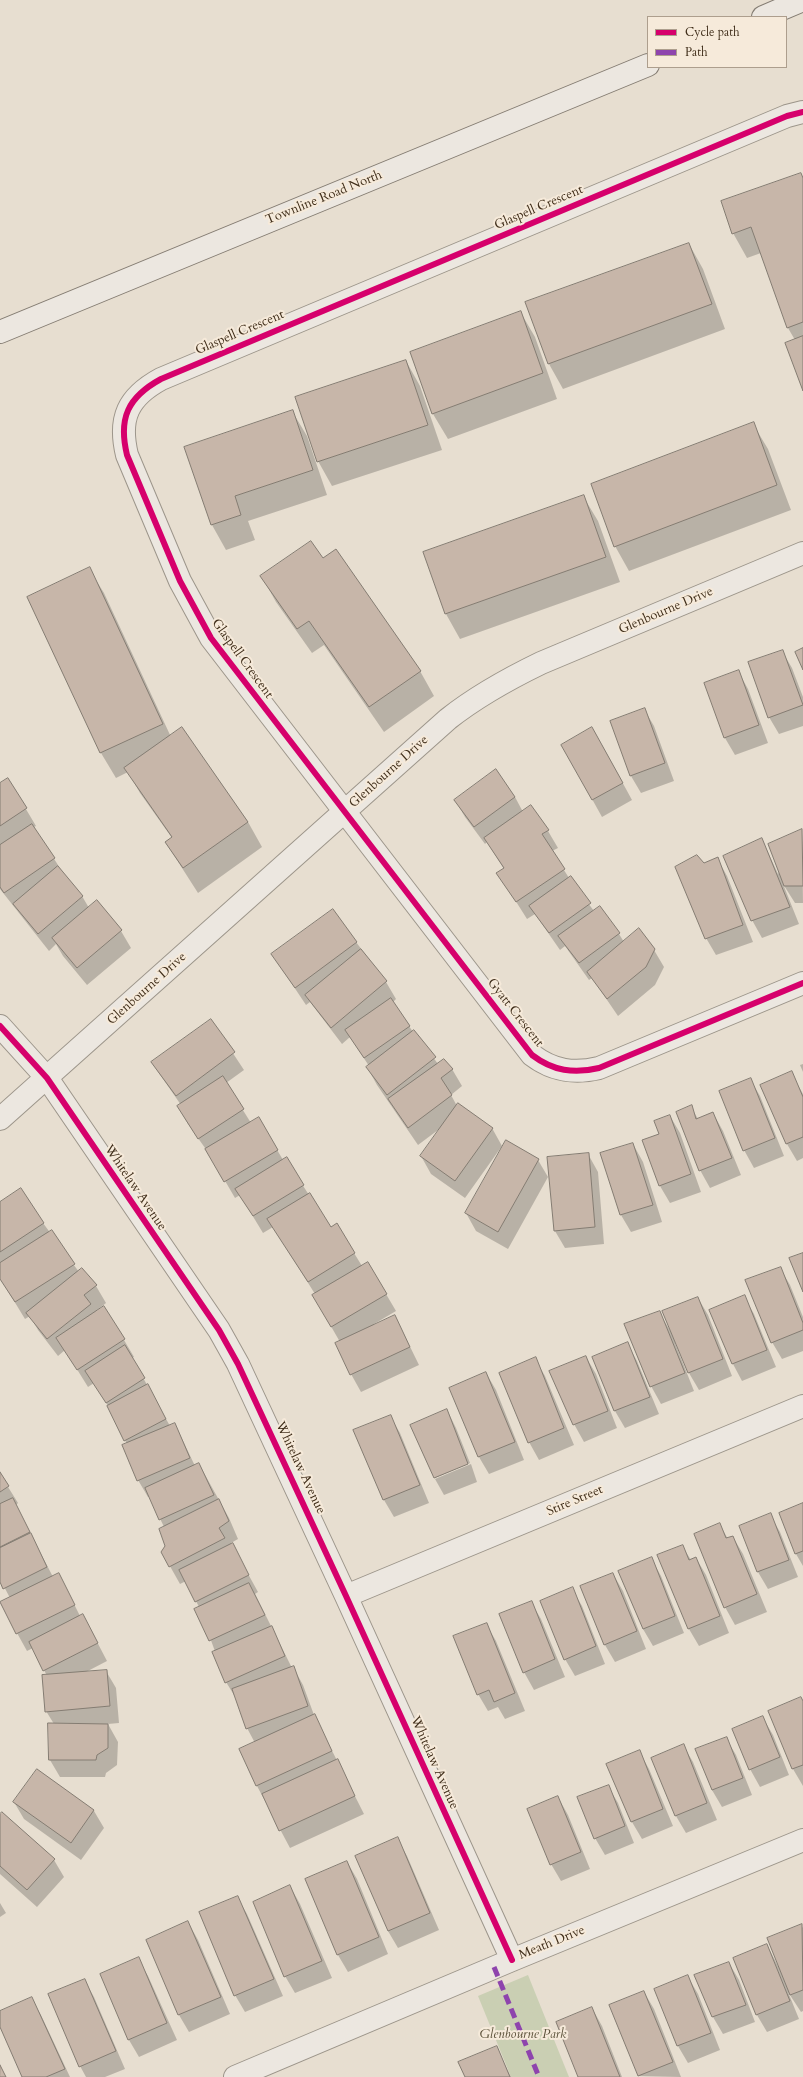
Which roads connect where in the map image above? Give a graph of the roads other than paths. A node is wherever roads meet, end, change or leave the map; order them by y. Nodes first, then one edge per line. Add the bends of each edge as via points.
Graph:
1 (803, 0) edge
2 (765, 16) edge
3 (647, 64) edge
4 (803, 112) edge
5 (0, 332) edge
6 (803, 553) edge
7 (344, 812) junction
8 (803, 983) edge
9 (0, 1026) edge
10 (47, 1078) junction
11 (0, 1119) edge
12 (803, 1406) edge
13 (346, 1596) junction
14 (803, 1840) edge
15 (512, 1960) junction
16 (235, 2077) edge

1 - 2 street
3 - 5 street, Townline Road North
4 - 7 street, Glaspell Crescent via 772,122 161,379 136,396 127,410 123,440 180,581 211,638
6 - 7 street, Glenbourne Drive via 514,676 448,718
7 - 8 street, Gyatt Crescent via 532,1055 554,1068 574,1072 599,1068
7 - 10 street, Glenbourne Drive
9 - 10 street, Whitelaw Avenue
10 - 11 street, Glenbourne Drive
10 - 13 street, Whitelaw Avenue via 219,1330 259,1406
12 - 13 street, Stire Street
13 - 15 street, Whitelaw Avenue
14 - 15 street, Meath Drive
15 - 16 street, Meath Drive

